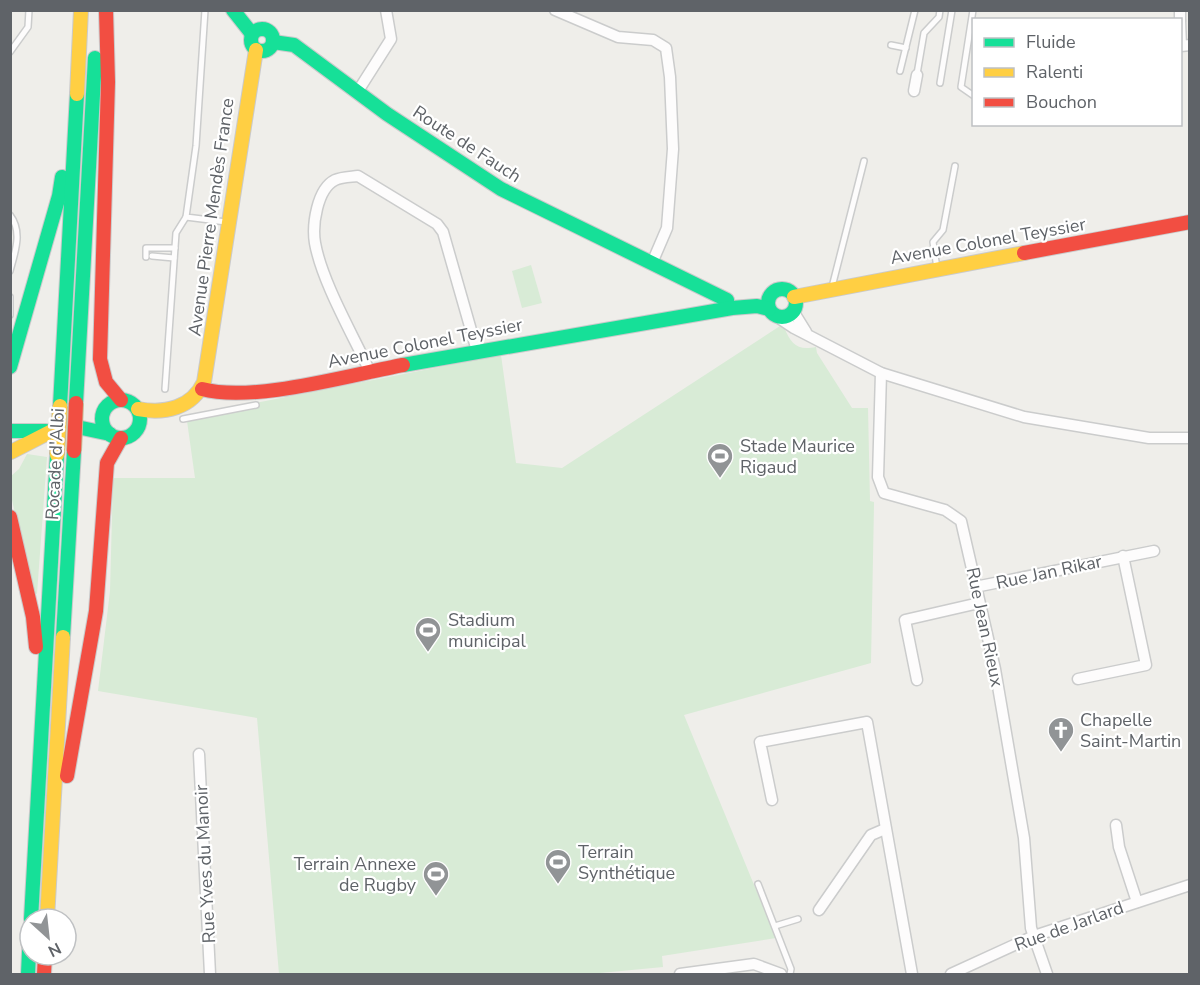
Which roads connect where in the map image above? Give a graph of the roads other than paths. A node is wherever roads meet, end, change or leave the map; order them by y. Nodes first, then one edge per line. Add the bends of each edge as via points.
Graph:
1 (29, 10) edge
2 (98, 10) edge
3 (106, 10) edge
4 (205, 10) edge
5 (233, 10) edge
6 (246, 10) edge
7 (386, 10) edge
8 (555, 10) edge
9 (915, 10) edge
10 (940, 10) edge
11 (952, 10) edge
12 (973, 10) edge
13 (81, 13) edge
14 (264, 35) junction
15 (891, 45) dead end
16 (906, 48) junction
17 (10, 52) edge
18 (900, 71) dead end
19 (917, 75) joint
20 (940, 83) dead end
21 (358, 91) junction
22 (914, 92) dead end
23 (972, 95) edge
24 (76, 120) junction
25 (864, 161) dead end
26 (955, 166) dead end
27 (10, 215) edge
28 (186, 217) junction
29 (228, 222) junction
30 (1190, 222) edge
31 (175, 248) junction
32 (174, 258) junction
33 (652, 263) junction
34 (937, 268) junction
35 (11, 271) edge
36 (832, 287) junction
37 (771, 294) junction
38 (10, 297) edge
39 (794, 297) junction
40 (727, 300) junction
41 (793, 311) junction
42 (772, 312) junction
43 (704, 313) junction
44 (10, 315) edge
45 (808, 335) junction
46 (477, 351) junction
47 (10, 367) edge
48 (370, 372) junction
49 (881, 373) junction
50 (165, 389) dead end
51 (202, 389) junction
52 (121, 400) junction
53 (256, 405) dead end
54 (138, 409) junction
55 (159, 412) junction
56 (104, 413) junction
57 (183, 419) dead end
58 (137, 430) junction
59 (10, 432) edge
60 (116, 436) junction
61 (1190, 438) edge
62 (11, 452) edge
63 (10, 517) edge
64 (1154, 551) dead end
65 (1124, 556) junction
66 (975, 587) junction
67 (979, 603) junction
68 (1078, 679) dead end
69 (44, 680) junction
70 (917, 680) dead end
71 (199, 754) dead end
72 (772, 800) dead end
73 (1116, 825) dead end
74 (885, 829) junction
75 (51, 845) junction
76 (758, 884) dead end
77 (1190, 885) edge
78 (1137, 902) junction
79 (32, 907) edge
80 (48, 907) edge
81 (819, 910) dead end
82 (798, 919) dead end
83 (775, 926) junction
84 (1034, 936) junction
85 (210, 975) edge
86 (680, 975) edge
87 (781, 975) edge
88 (790, 975) edge
89 (912, 975) edge
90 (951, 975) edge
91 (1047, 975) edge

1 - 17 lane via 28,27
2 - 75 main road, Rocade d'Albi, bridge
3 - 52 main road via 108,94 100,359 108,388
4 - 28 lane via 196,146
5 - 14 main road
6 - 14 main road, Route de Fauch
7 - 21 street via 391,39
8 - 33 street via 618,37 653,40 666,48 673,148 667,228
9 - 16 lane
10 - 19 lane via 939,17 924,33
11 - 20 lane
12 - 23 lane via 961,87
13 - 24 main road, Rocade d'Albi
14 - 21 main road, Route de Fauch via 294,45
14 - 29 main road, Avenue Pierre Mendès France via 267,51 256,50
15 - 16 lane
16 - 18 lane
19 - 22 street
21 - 33 main road, Route de Fauch via 501,189
24 - 47 main road via 66,135 59,196
24 - 69 main road, Rocade d'Albi, bridge
25 - 36 lane
26 - 34 lane via 943,230 933,242
27 - 35 lane via 18,240
28 - 29 lane
28 - 31 lane via 176,233
29 - 51 main road, Avenue Pierre Mendès France
30 - 34 main road, Avenue Colonel Teyssier
31 - 32 lane
31 - 32 lane via 146,248 149,256
32 - 50 lane
33 - 40 main road, Route de Fauch
34 - 36 main road, Avenue Colonel Teyssier
36 - 39 main road, Avenue Colonel Teyssier
37 - 39 main road via 783,289
37 - 40 main road, Avenue Colonel Teyssier
37 - 42 main road
38 - 44 lane
39 - 41 main road
40 - 43 main road, Avenue Colonel Teyssier
41 - 42 main road via 785,316
41 - 45 street
42 - 43 main road, Avenue Colonel Teyssier via 756,306
42 - 45 street
43 - 46 main road, Avenue Colonel Teyssier
45 - 49 street
46 - 48 main road, Avenue Colonel Teyssier
46 - 48 street via 443,232 358,176 344,177 333,181 316,205 315,243
48 - 51 main road, Avenue Colonel Teyssier via 252,393
49 - 61 street via 1024,417 1143,437
49 - 66 street, Rue Jean Rieux via 878,477 884,493 945,510 961,521
51 - 55 main road via 187,401
52 - 54 main road
52 - 56 main road via 110,404
53 - 57 lane
54 - 55 main road
54 - 58 main road
55 - 58 main road
56 - 60 main road via 103,424
56 - 60 main road via 77,427
58 - 60 main road
59 - 62 main road
59 - 62 main road via 52,431
60 - 75 main road via 107,463 93,631 72,734 60,826
63 - 69 main road via 33,617 37,670
64 - 65 street, Rue Jan Rikar
65 - 66 street, Rue Jan Rikar
65 - 68 street, Rue Jan Rikar via 1146,665
66 - 67 street, Rue Jean Rieux
67 - 70 street via 905,620
67 - 84 street, Rue Jean Rieux via 995,669 1024,838 1030,928
69 - 79 main road, Rocade d'Albi
71 - 85 street, Rue Yves du Manoir
72 - 74 street via 760,742 867,722
73 - 78 street
74 - 81 street via 871,834
74 - 89 street
75 - 80 main road, Rocade d'Albi
76 - 83 lane
77 - 78 street, Rue de Jarlard
78 - 84 street, Rue de Jarlard
82 - 83 lane
83 - 88 lane
84 - 90 street, Rue de Jarlard
84 - 91 street, Rue Jean Rieux
86 - 87 street via 754,964

